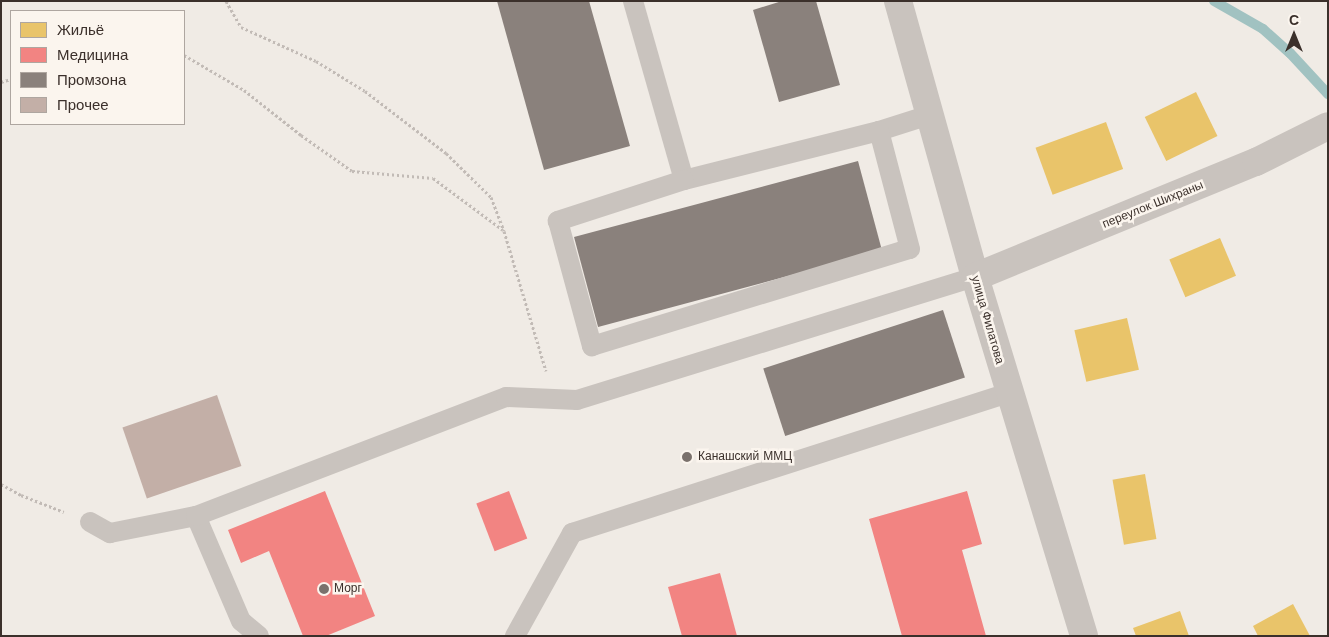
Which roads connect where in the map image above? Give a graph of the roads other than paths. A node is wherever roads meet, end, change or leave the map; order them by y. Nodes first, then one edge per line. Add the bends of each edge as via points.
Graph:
1 (633, 1) edge
2 (898, 1) edge
3 (929, 115) junction
4 (1328, 126) edge
5 (879, 131) junction
6 (684, 180) junction
7 (975, 278) junction
8 (1009, 393) junction
9 (196, 516) junction
10 (90, 522) road end
11 (259, 636) edge
12 (515, 636) edge
13 (1084, 636) edge

1 - 6 lane
2 - 3 street, улица Филатова
3 - 5 lane
3 - 7 street, улица Филатова
4 - 7 street, переулок Шихраны via 1256,162
5 - 6 lane
5 - 6 lane via 910,249 592,346 558,220
7 - 8 street, улица Филатова
7 - 9 lane via 577,400 506,398
8 - 12 lane via 572,532
8 - 13 street, улица Филатова
9 - 10 lane via 110,532
9 - 11 lane via 241,621

